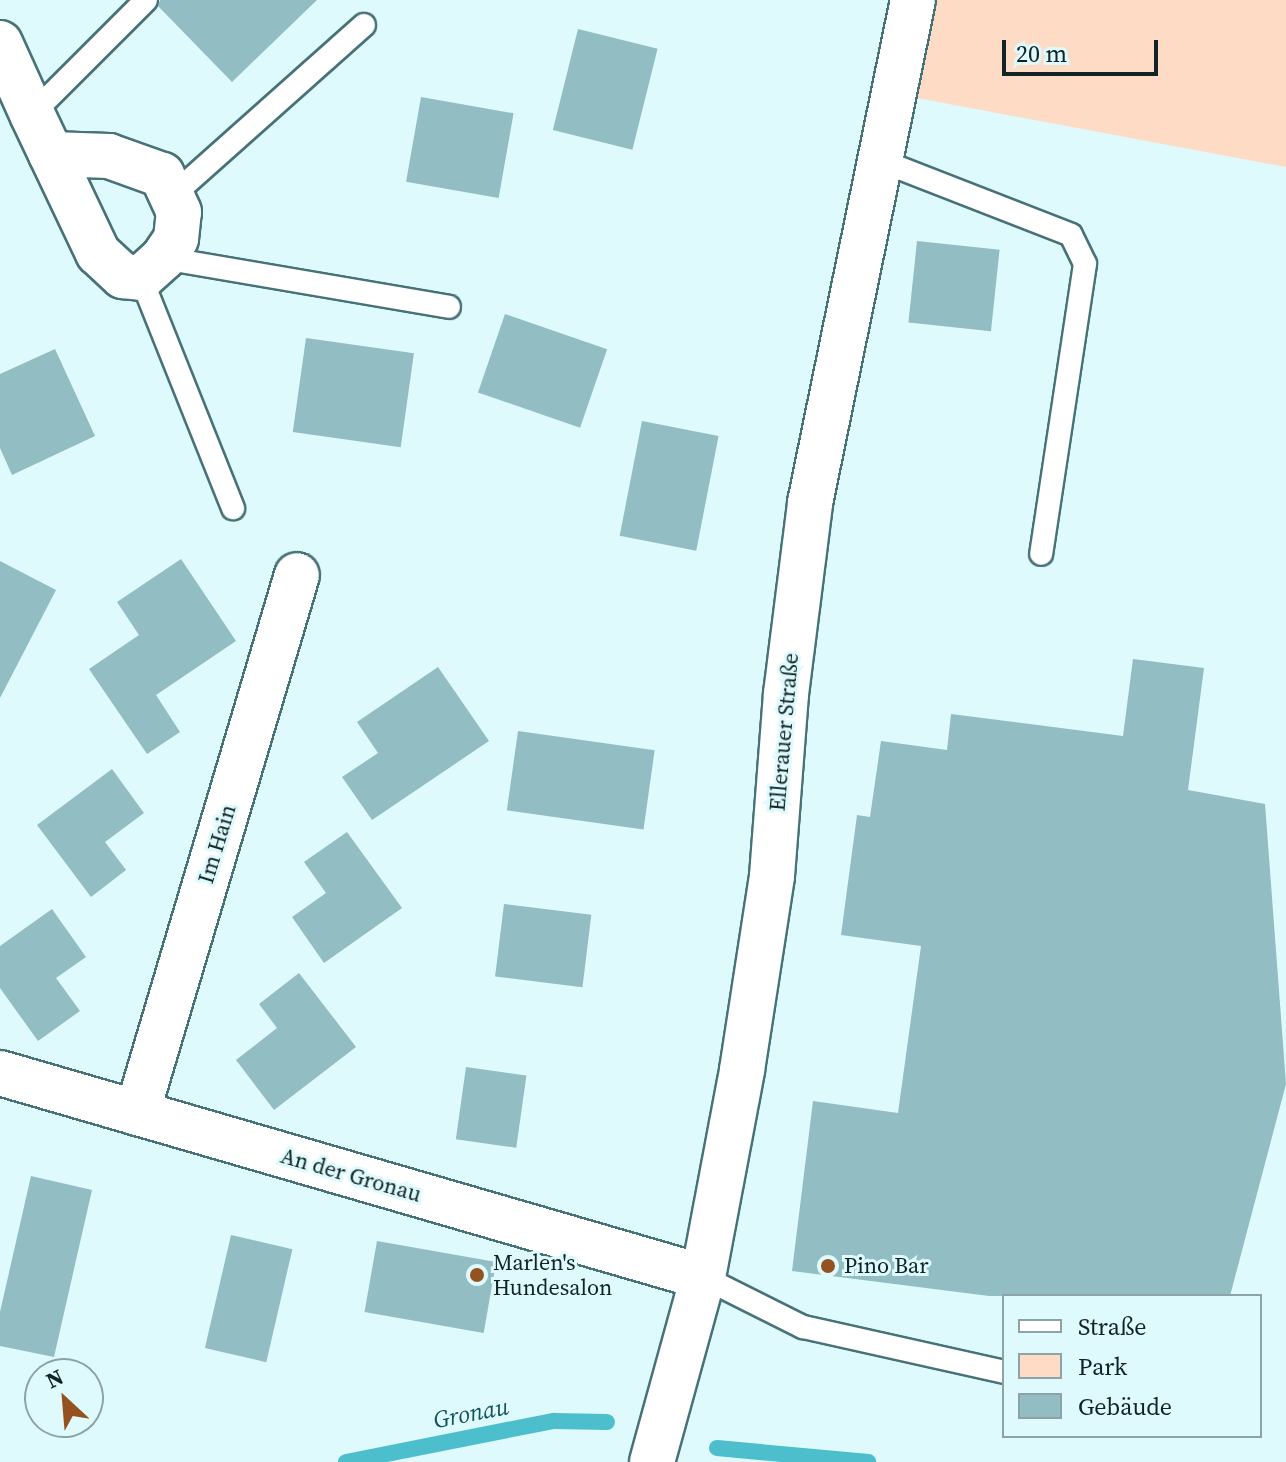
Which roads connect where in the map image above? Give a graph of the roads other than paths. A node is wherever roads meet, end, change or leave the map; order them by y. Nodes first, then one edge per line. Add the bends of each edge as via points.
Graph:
1 (146, 0) edge
2 (913, 0) edge
3 (364, 25) dead end
4 (0, 43) edge
5 (32, 114) junction
6 (51, 154) junction
7 (879, 160) junction
8 (172, 196) junction
9 (152, 268) junction
10 (449, 307) dead end
11 (233, 508) dead end
12 (1041, 554) dead end
13 (297, 575) dead end
14 (0, 1073) edge
15 (137, 1113) junction
16 (703, 1277) junction
17 (1002, 1372) edge
18 (652, 1462) edge

1 - 5 lane
2 - 7 street, Ellerauer Straße
3 - 8 lane
4 - 5 street
5 - 6 street
6 - 8 street via 109,156 133,163 162,175
6 - 9 street via 98,253 123,276
7 - 12 lane via 1071,235 1085,264
7 - 16 street, Ellerauer Straße via 810,503 786,694 772,876
8 - 9 street via 179,212 176,239
9 - 10 lane
9 - 11 lane
13 - 15 street, Im Hain
14 - 15 street, An der Gronau
15 - 16 street, An der Gronau
16 - 17 lane via 803,1327
16 - 18 street, Ellerauer Straße

